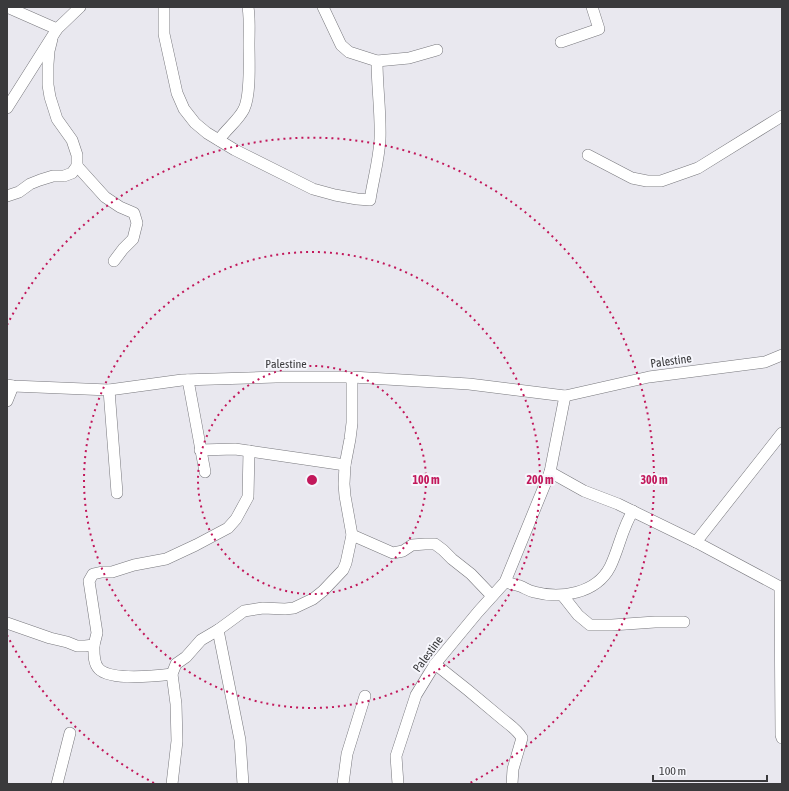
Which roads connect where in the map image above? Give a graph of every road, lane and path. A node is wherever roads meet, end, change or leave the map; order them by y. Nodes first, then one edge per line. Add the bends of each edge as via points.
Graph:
1 (7, 7) edge
2 (80, 7) edge
3 (164, 7) edge
4 (248, 7) edge
5 (323, 7) edge
6 (592, 7) edge
7 (54, 34) junction
8 (561, 42) dead end
9 (438, 50) dead end
10 (377, 61) junction
11 (7, 108) edge
12 (782, 116) edge
13 (219, 140) junction
14 (588, 155) dead end
15 (78, 166) junction
16 (7, 196) edge
17 (114, 262) dead end
18 (782, 355) edge
19 (352, 377) junction
20 (188, 380) junction
21 (10, 385) edge
22 (109, 390) junction
23 (565, 396) junction
24 (7, 400) edge
25 (782, 433) edge
26 (200, 450) junction
27 (249, 451) junction
28 (345, 464) junction
29 (205, 472) dead end
30 (550, 472) junction
31 (116, 493) dead end
32 (633, 511) junction
33 (352, 535) junction
34 (696, 542) junction
35 (505, 582) junction
36 (781, 588) edge
37 (492, 596) junction
38 (563, 596) junction
39 (684, 622) dead end
40 (7, 623) edge
41 (218, 630) junction
42 (94, 645) junction
43 (435, 664) junction
44 (172, 674) junction
45 (365, 696) dead end
46 (70, 733) dead end
47 (782, 738) edge
48 (57, 784) edge
49 (172, 784) edge
50 (243, 784) edge
51 (343, 784) edge
52 (398, 784) edge
53 (512, 784) edge

1 - 7 street
2 - 7 street
3 - 13 street via 164,34 177,93 194,123
4 - 13 street via 247,96 244,108
5 - 10 street via 341,45 349,52
6 - 8 street via 600,29
7 - 11 street
7 - 15 street via 48,51 50,96 57,119 72,140 78,155
9 - 10 street via 409,58
10 - 13 street via 380,139 370,200 313,189
12 - 14 street via 698,168 661,181 632,178
15 - 16 street via 72,173 40,180
15 - 17 street via 105,197 134,213 137,223 133,239
18 - 23 street, Palestine via 765,362 650,377
19 - 20 street, Palestine
19 - 23 street, Palestine via 469,384
19 - 28 street via 352,422
20 - 22 street, Palestine
20 - 26 street
21 - 22 street, Palestine
21 - 24 street
22 - 31 street
23 - 30 street, Palestine
25 - 34 street
26 - 27 street
26 - 29 street
27 - 28 street
27 - 42 street via 248,497 228,528 166,559 93,574 89,581 97,633
28 - 33 street via 345,496
30 - 32 street
30 - 35 street, Palestine
32 - 34 street
32 - 38 street via 603,578 596,585
33 - 37 street via 393,553 403,551 412,545 435,544 471,574
33 - 41 street via 343,570 312,599 294,608 244,611
34 - 36 street
35 - 37 street, Palestine
35 - 38 street via 533,592
36 - 47 street
37 - 43 street, Palestine
38 - 39 street via 590,625
40 - 42 street via 77,646
41 - 44 street via 194,646 186,657 176,664
41 - 50 street via 240,740
42 - 44 street via 97,666 106,673 128,677
43 - 52 street, Palestine via 416,695 396,756
43 - 53 street via 519,732 522,738 513,769
44 - 49 street via 177,741
45 - 51 street via 347,754
46 - 48 street

